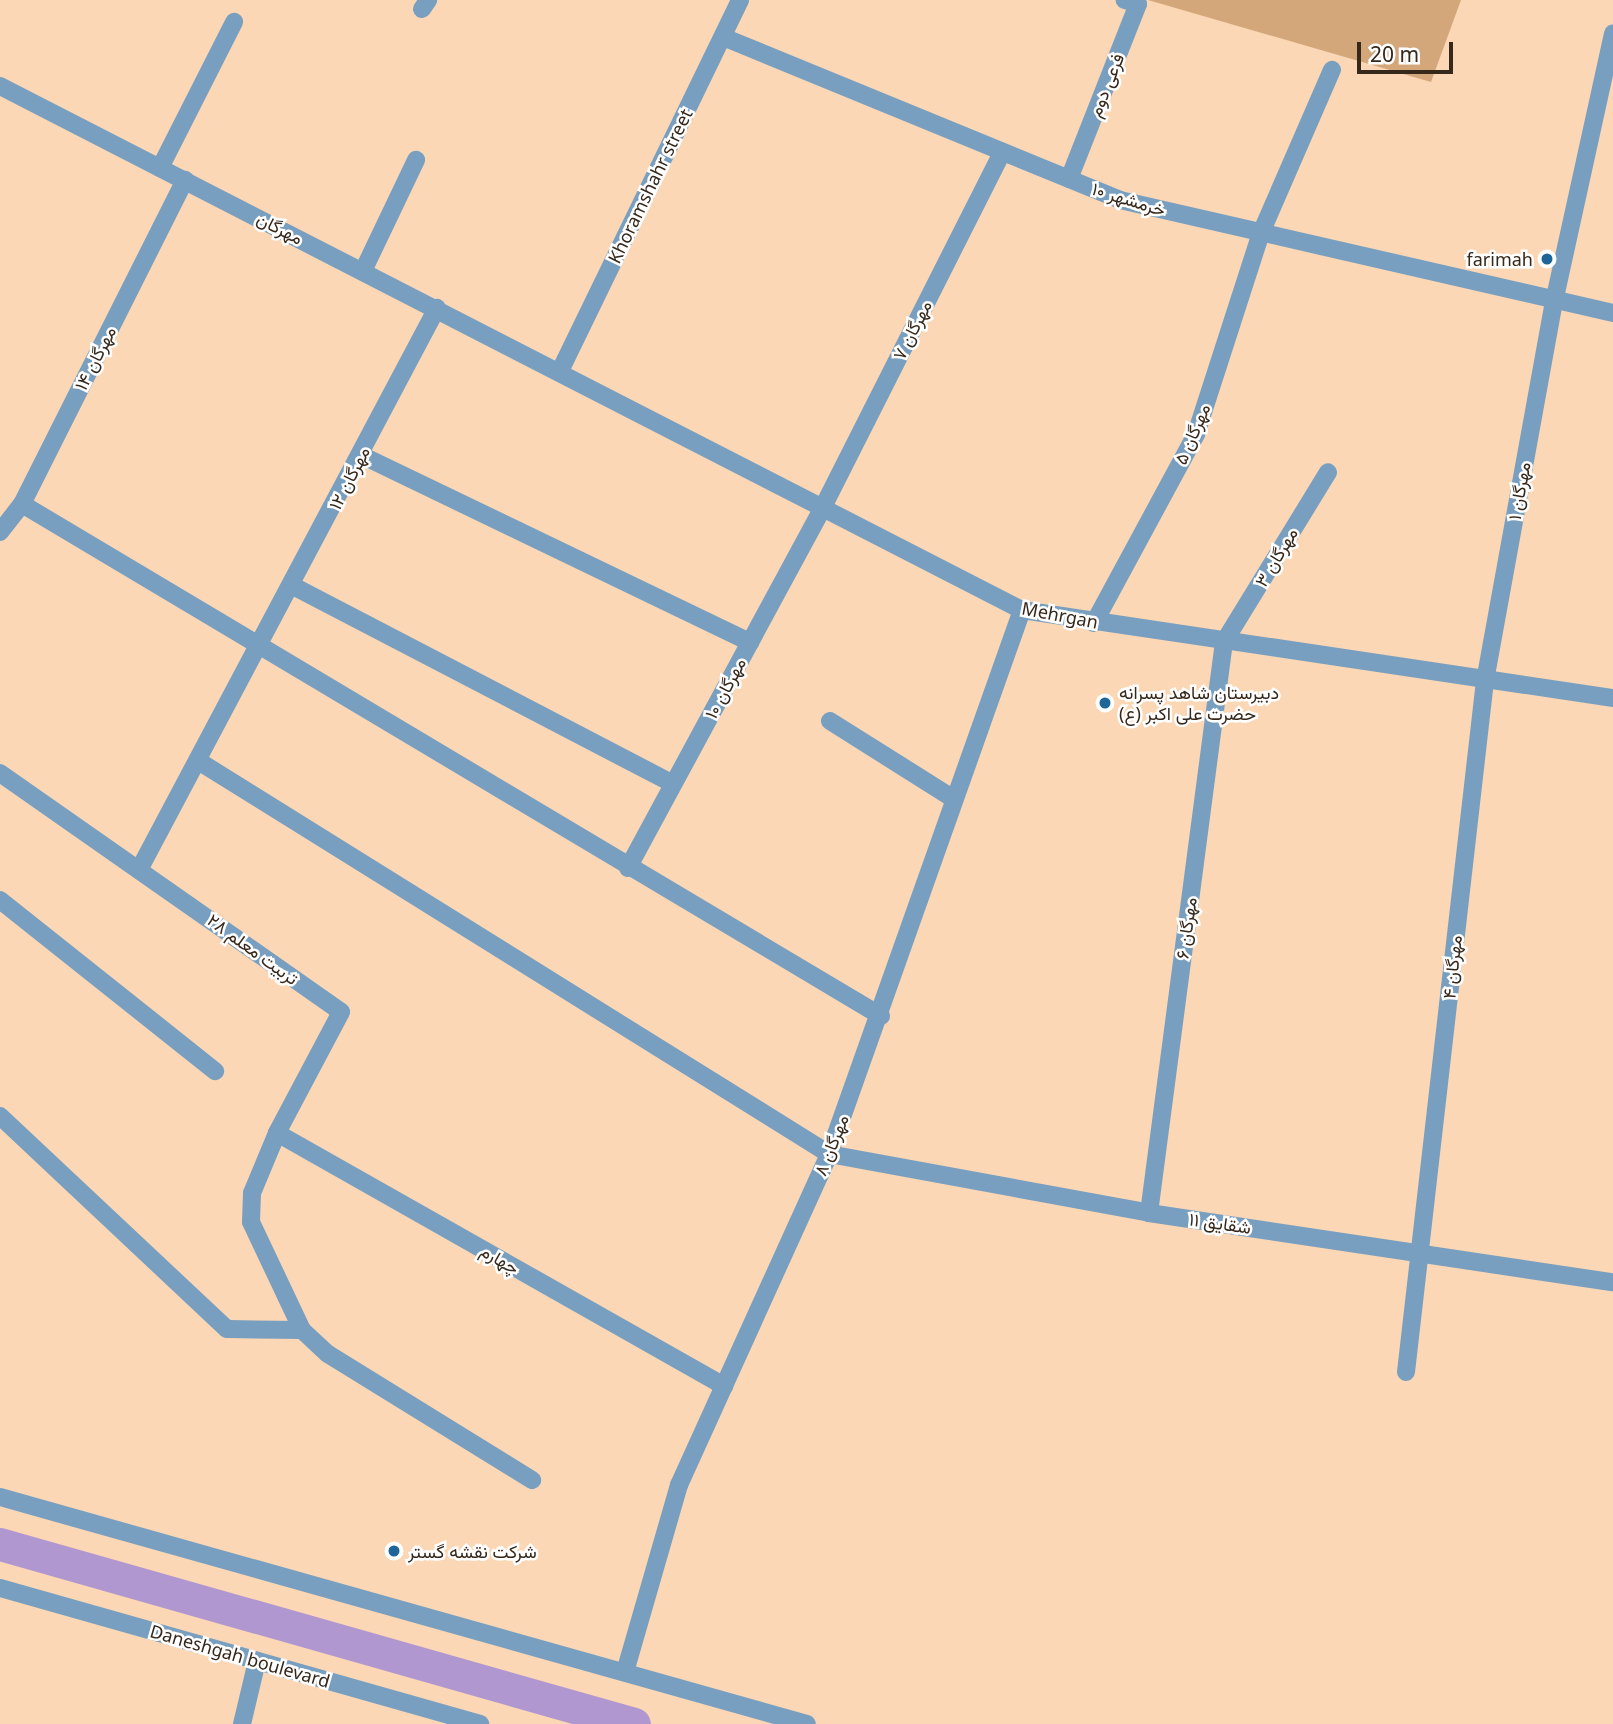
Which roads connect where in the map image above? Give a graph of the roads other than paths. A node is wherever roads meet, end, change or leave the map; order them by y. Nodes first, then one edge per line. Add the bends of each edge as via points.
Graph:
1 (740, 0) edge
2 (1125, 0) edge
3 (234, 22) dead end
4 (1613, 33) edge
5 (723, 37) junction
6 (1332, 70) dead end
7 (1, 91) edge
8 (1002, 152) junction
9 (416, 160) dead end
10 (160, 168) junction
11 (1069, 179) junction
12 (185, 180) junction
13 (1261, 233) junction
14 (364, 269) junction
15 (1554, 302) junction
16 (437, 308) junction
17 (1613, 313) edge
18 (560, 371) junction
19 (361, 455) junction
20 (1328, 472) dead end
21 (22, 504) junction
22 (822, 509) junction
23 (0, 532) edge
24 (293, 586) junction
25 (1023, 610) junction
26 (1094, 623) junction
27 (750, 642) junction
28 (1224, 642) junction
29 (261, 647) junction
30 (1485, 681) junction
31 (1613, 698) edge
32 (830, 721) dead end
33 (200, 762) junction
34 (0, 773) edge
35 (673, 784) junction
36 (954, 799) junction
37 (140, 868) junction
38 (628, 868) junction
39 (0, 900) edge
40 (881, 1016) junction
41 (215, 1071) dead end
42 (0, 1116) edge
43 (277, 1133) junction
44 (829, 1154) junction
45 (1149, 1213) junction
46 (1420, 1253) junction
47 (1613, 1282) edge
48 (302, 1330) junction
49 (1406, 1372) dead end
50 (724, 1386) junction
51 (532, 1480) dead end
52 (0, 1497) edge
53 (0, 1588) edge
54 (257, 1661) junction
55 (625, 1672) junction
56 (242, 1724) edge
57 (480, 1724) edge
58 (807, 1724) edge

1 - 5 street, Khoramshahr street
2 - 11 street, فرعی دوم via 1138,4
3 - 10 street
4 - 15 street, مهرگان ۱
5 - 8 street, خرمشهر ۱۰
5 - 18 street, Khoramshahr street
6 - 13 street, مهرگان ۵
7 - 10 street, مهرگان
8 - 11 street, خرمشهر ۱۰
8 - 22 street, مهرگان ۷
9 - 14 street
10 - 12 street, مهرگان
11 - 13 street, خرمشهر ۱۰ via 1120,200
12 - 14 street, مهرگان
12 - 21 street, مهرگان ۱۴
13 - 15 street, خرمشهر ۱۰
13 - 26 street, مهرگان ۵ via 1196,434
14 - 16 street, مهرگان
15 - 17 street, خرمشهر ۱۰
15 - 30 street, مهرگان ۱
16 - 18 street, مهرگان
16 - 19 street, مهرگان ۱۲
18 - 22 street, Mehrgan
19 - 24 street, مهرگان ۱۲
19 - 27 street
20 - 28 street, مهرگان ۳
21 - 23 street, مهرگان ۱۴
21 - 29 street
22 - 25 street, Mehrgan
22 - 27 street, مهرگان ۱۰
24 - 29 street, مهرگان ۱۲
24 - 35 street
25 - 26 street, Mehrgan
25 - 36 street, مهرگان ۸
26 - 28 street, Mehrgan
27 - 35 street, مهرگان ۱۰
28 - 30 street, Mehrgan
28 - 45 street, مهرگان ۶
29 - 33 street, مهرگان ۱۲
29 - 38 street
30 - 31 street, Mehrgan
30 - 46 street, مهرگان ۴
32 - 36 street
33 - 37 street, مهرگان ۱۲
33 - 44 street
34 - 37 street, تربیت معلم ۲۸
35 - 38 street, مهرگان ۱۰
36 - 40 street, مهرگان ۸
37 - 43 street, تربیت معلم ۲۸ via 341,1012
38 - 40 street
39 - 41 street
40 - 44 street, مهرگان ۸
42 - 48 street via 227,1328
43 - 48 street, تربیت معلم ۲۸ via 253,1193 251,1222
43 - 50 street, چهارم
44 - 45 street, شقایق ۱۱
44 - 50 street, مهرگان ۸
45 - 46 street, شقایق ۱۱
46 - 47 street, شقایق ۱۱
46 - 49 street, مهرگان ۴
48 - 51 street via 328,1354
50 - 55 street, مهرگان ۸ via 679,1485
52 - 55 street
53 - 54 street, Daneshgah boulevard
54 - 56 street
54 - 57 street, Daneshgah boulevard
55 - 58 street

